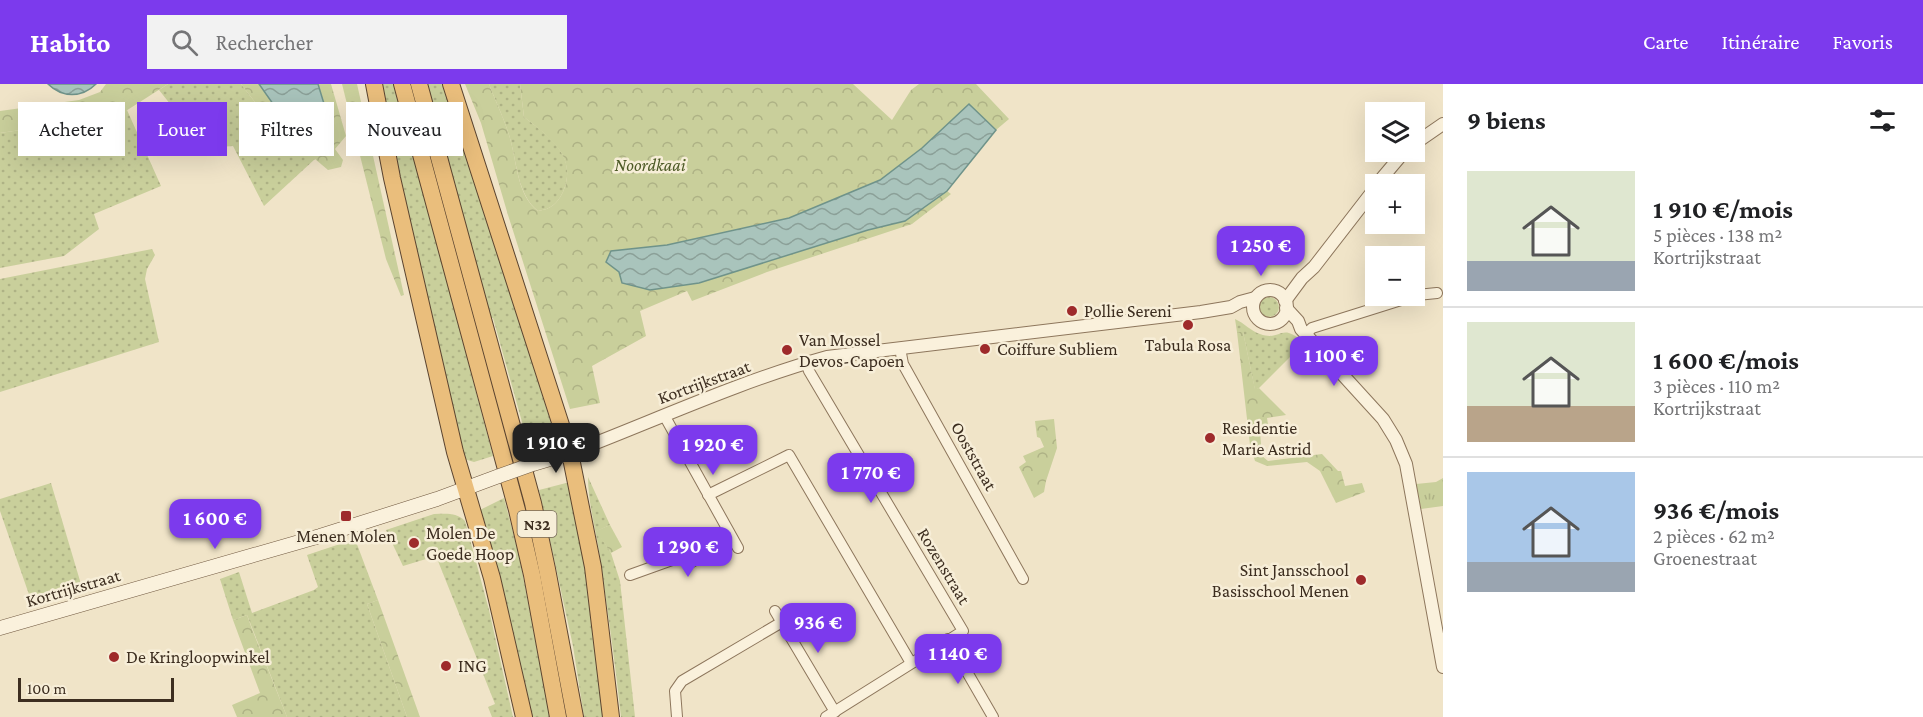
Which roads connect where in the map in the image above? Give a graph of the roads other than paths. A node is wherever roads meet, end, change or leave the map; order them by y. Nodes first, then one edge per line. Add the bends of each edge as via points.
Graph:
1 (374, 84) edge
2 (402, 84) edge
3 (419, 84) edge
4 (452, 84) edge
5 (1443, 125) edge
6 (1425, 137) edge
7 (1396, 162) edge
8 (1385, 174) edge
9 (1365, 200) edge
10 (1437, 293) dead end
11 (1255, 298) junction
12 (1283, 300) junction
13 (1231, 307) junction
14 (1254, 313) junction
15 (1279, 321) junction
16 (1303, 331) junction
17 (900, 348) junction
18 (806, 363) junction
19 (664, 415) junction
20 (570, 453) junction
21 (465, 488) junction
22 (708, 495) junction
23 (630, 575) dead end
24 (1023, 579) dead end
25 (775, 611) dead end
26 (782, 622) junction
27 (0, 628) edge
28 (948, 639) junction
29 (911, 663) junction
30 (1443, 667) edge
31 (831, 714) edge
32 (524, 717) edge
33 (558, 717) edge
34 (575, 717) edge
35 (611, 717) edge
36 (676, 717) edge
37 (993, 717) edge

1 - 21 highway via 402,224
2 - 33 highway, N32 via 517,510
3 - 34 highway, N32 via 532,503
4 - 20 highway
5 - 6 street
7 - 8 street
9 - 12 street via 1314,267
10 - 16 street via 1417,295
11 - 12 street via 1266,291
11 - 13 street, Kortrijkstraat
11 - 14 street
12 - 15 street via 1284,315
12 - 16 street
13 - 14 street, Kortrijkstraat
13 - 17 street, Kortrijkstraat
14 - 15 street via 1263,322
15 - 16 street
16 - 30 street via 1383,419 1396,440 1406,464
17 - 18 street, Kortrijkstraat
17 - 24 street, Ooststraat via 903,364
18 - 19 street, Kortrijkstraat
18 - 28 street, Rozenstraat via 963,631
19 - 20 street, Kortrijkstraat
19 - 22 street
20 - 21 main road, Kortrijkstraat, bridge
20 - 35 highway via 593,567
21 - 27 main road, Kortrijkstraat via 320,536
21 - 32 highway via 492,578
22 - 23 street via 735,544 688,564 683,556
22 - 29 street via 789,455
25 - 26 street
26 - 31 street
26 - 36 street via 682,681 675,691
28 - 29 street
28 - 37 street
29 - 31 street

